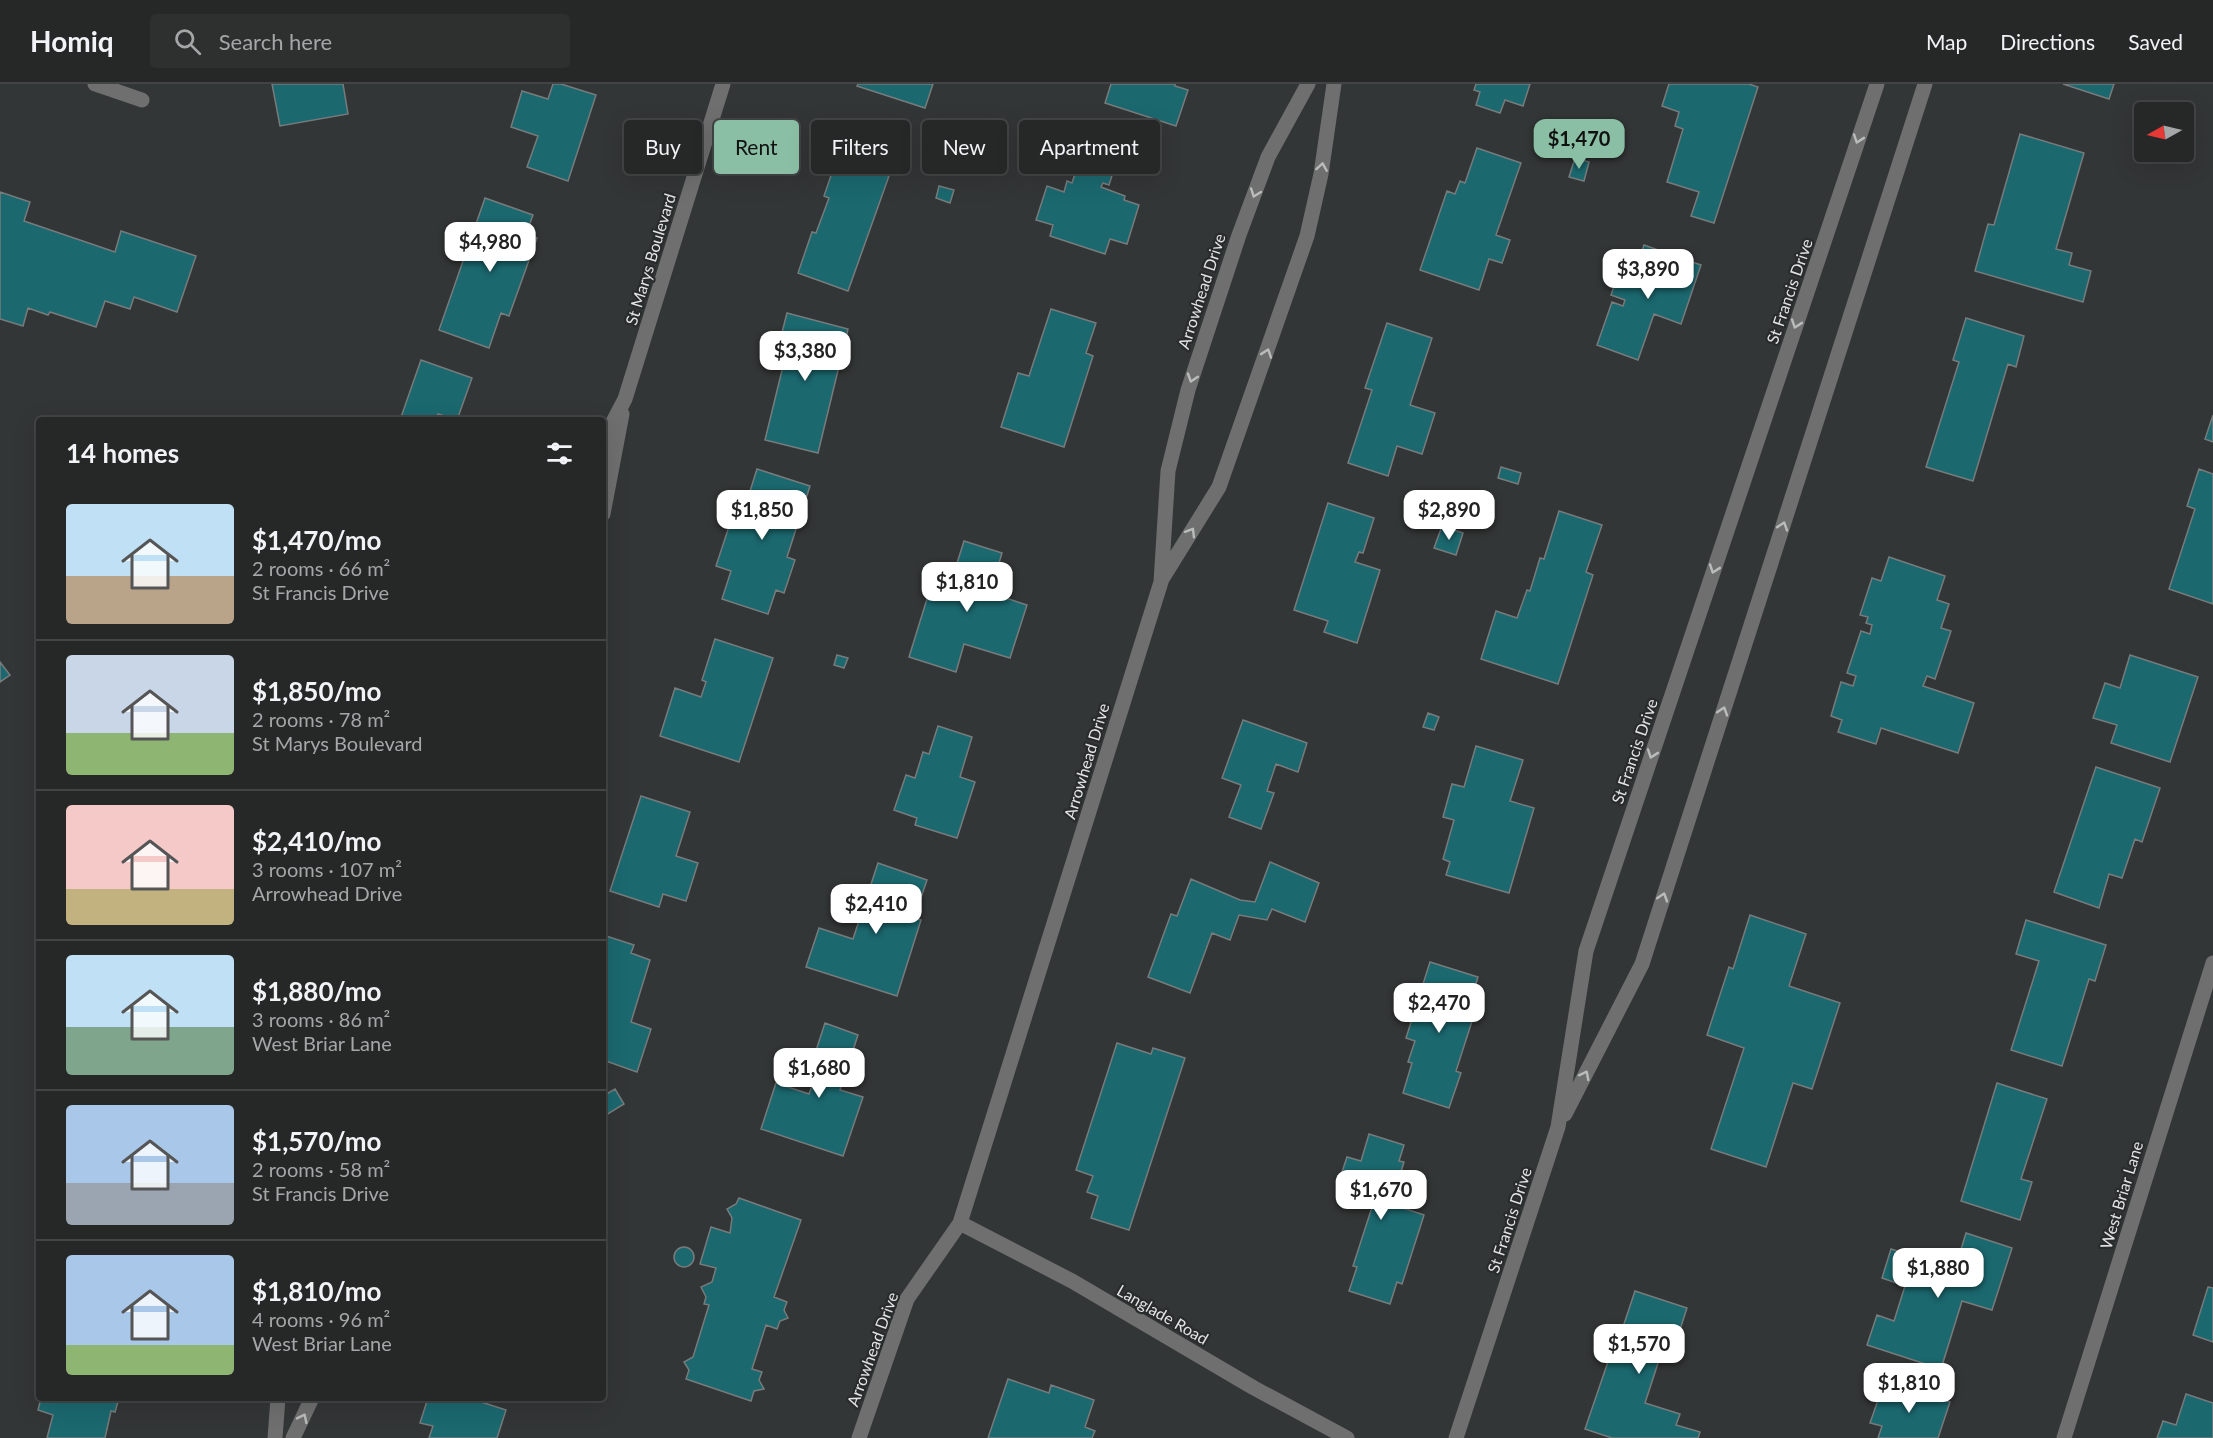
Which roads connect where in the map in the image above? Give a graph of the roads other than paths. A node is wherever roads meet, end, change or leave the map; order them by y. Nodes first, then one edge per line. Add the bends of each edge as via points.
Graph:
1 (94, 84) edge
2 (723, 84) edge
3 (1308, 84) edge
4 (1334, 84) edge
5 (1877, 84) edge
6 (1924, 84) edge
7 (142, 100) dead end
8 (625, 399) junction
9 (606, 435) edge
10 (606, 498) edge
11 (1161, 582) junction
12 (2213, 963) edge
13 (1558, 1127) junction
14 (960, 1223) junction
15 (278, 1401) edge
16 (311, 1401) edge
17 (275, 1438) edge
18 (293, 1438) edge
19 (859, 1438) edge
20 (1347, 1438) edge
21 (1456, 1438) edge
22 (2064, 1438) edge

1 - 7 street
2 - 8 street, St Marys Boulevard
3 -> 11 street, Arrowhead Drive via 1268,157 1188,390 1168,471
11 -> 4 street via 1219,487 1300,258 1321,174
5 -> 13 street, St Francis Drive via 1586,951
13 -> 6 street via 1642,964
8 - 9 street, St Marys Boulevard
8 - 10 street
11 - 14 street, Arrowhead Drive
12 - 22 street, West Briar Lane
13 - 21 street, St Francis Drive
14 - 19 street, Arrowhead Drive via 907,1299
14 - 20 street, Langlade Road via 1072,1281
15 - 17 street
18 -> 16 street

